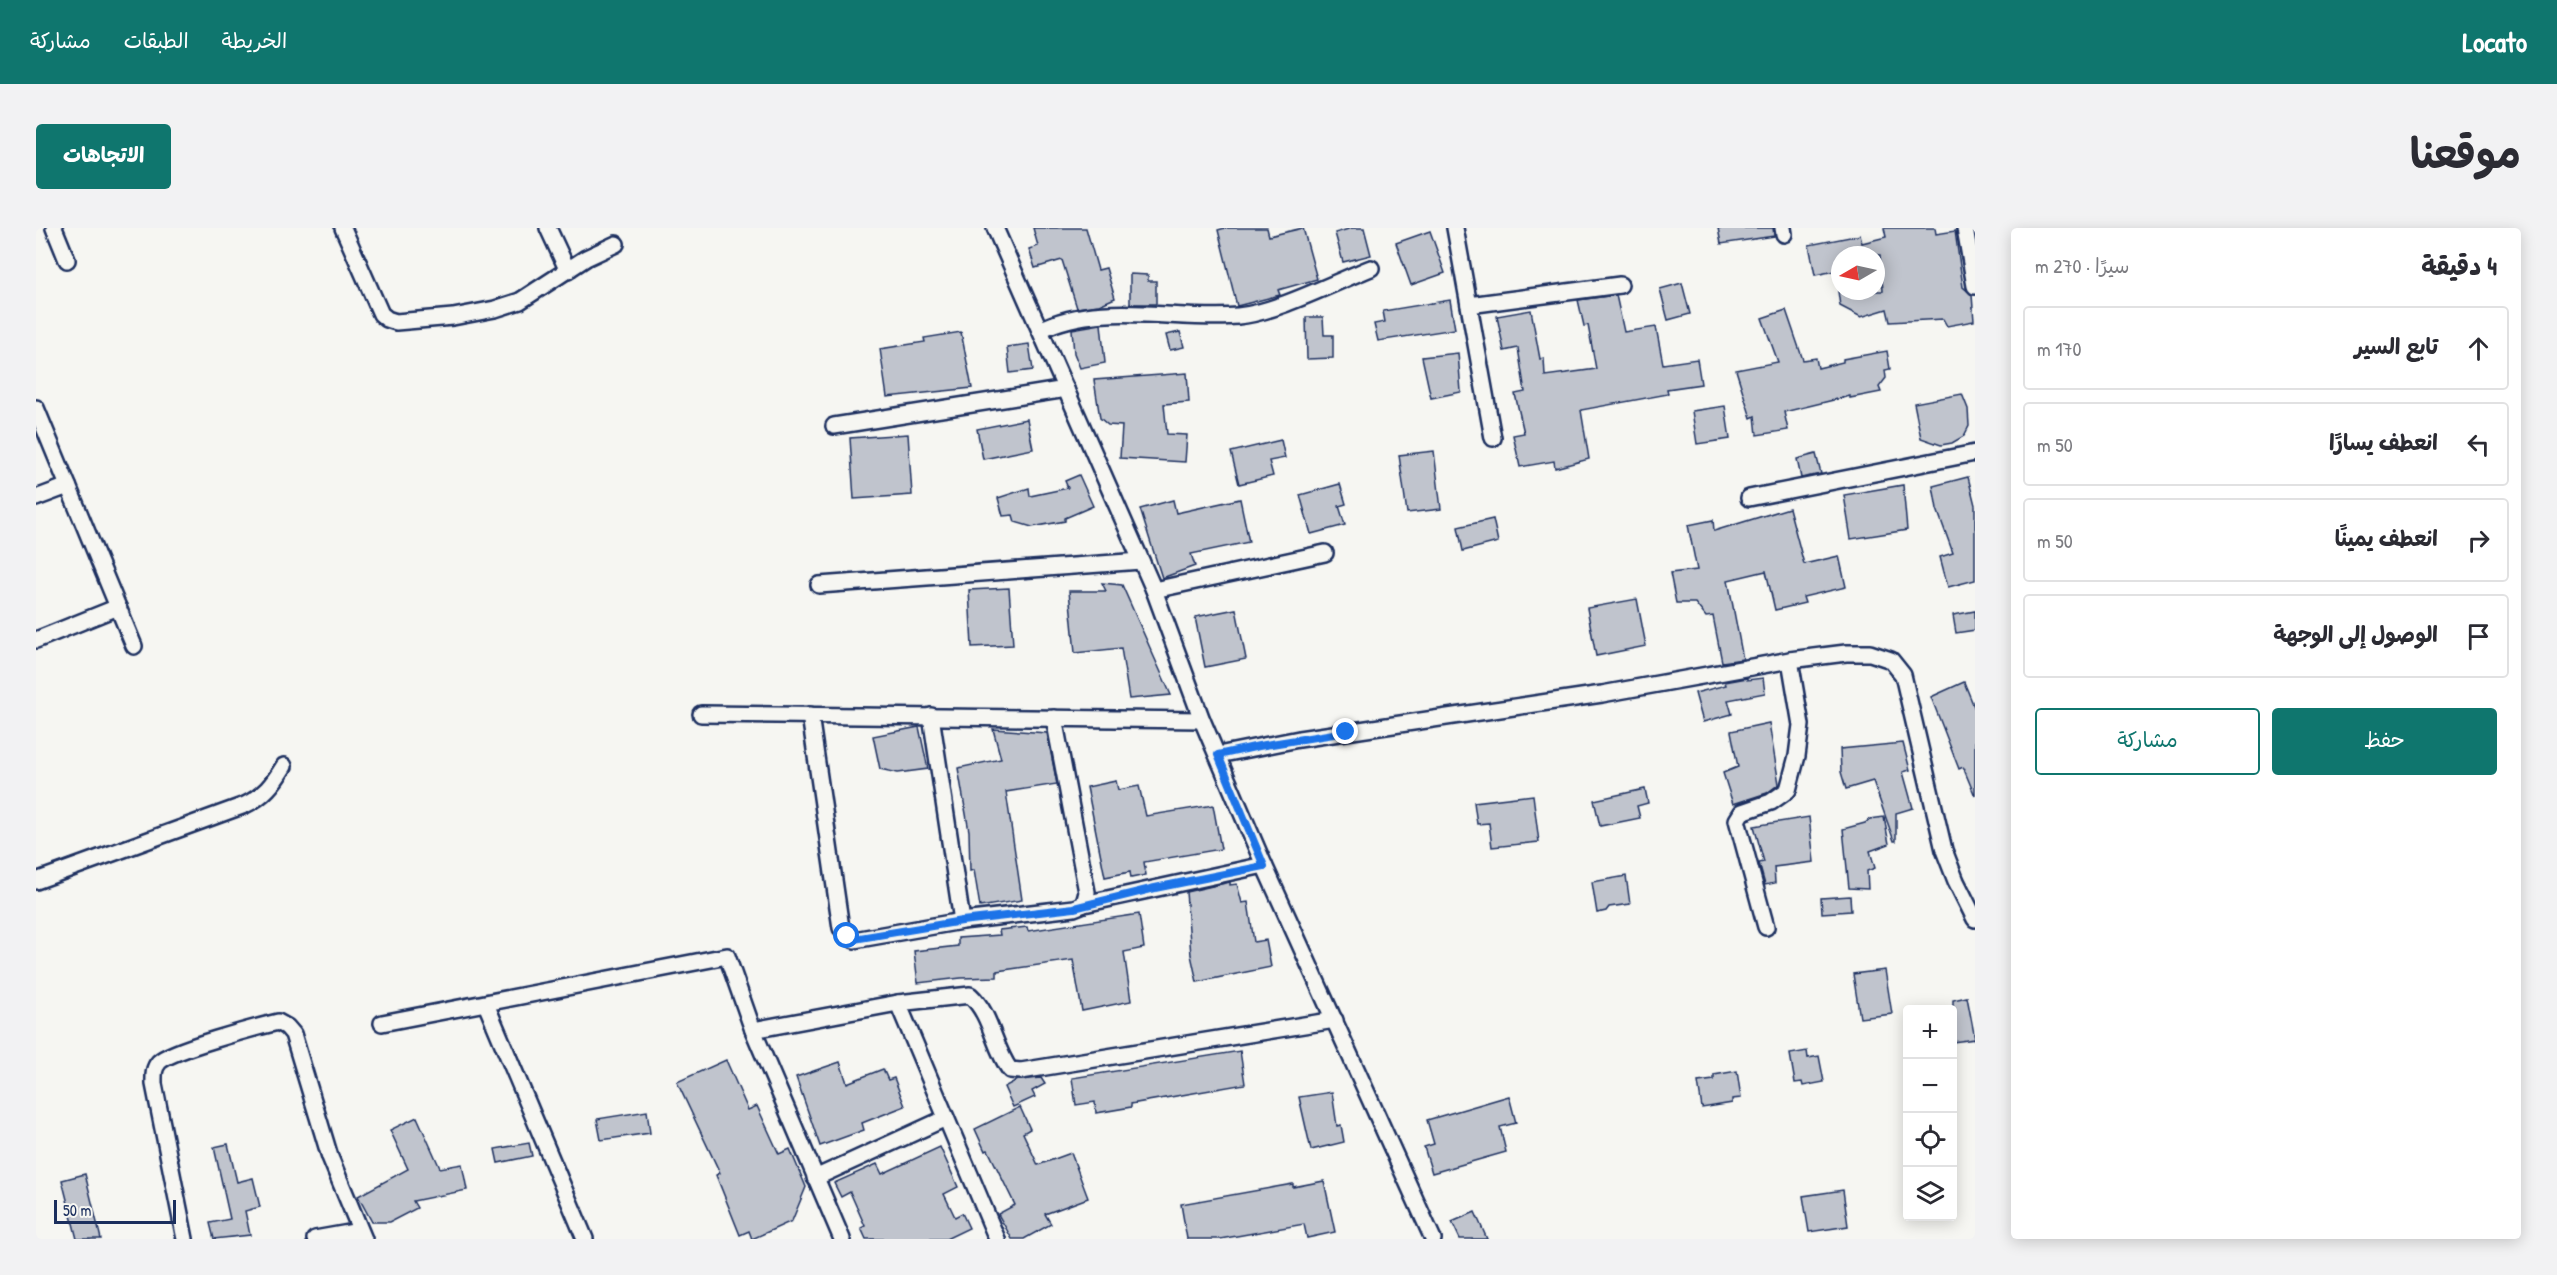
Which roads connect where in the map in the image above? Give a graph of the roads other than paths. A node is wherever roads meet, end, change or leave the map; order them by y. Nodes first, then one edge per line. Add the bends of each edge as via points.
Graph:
1 (54, 228) edge
2 (343, 228) edge
3 (548, 228) edge
4 (995, 228) edge
5 (1455, 228) edge
6 (1965, 228) edge
7 (616, 244) dead end
8 (67, 260) dead end
9 (1371, 268) dead end
10 (568, 271) junction
11 (1620, 285) dead end
12 (1975, 286) edge
13 (1469, 304) junction
14 (1040, 330) junction
15 (1066, 389) junction
16 (38, 416) edge
17 (834, 426) dead end
18 (1493, 438) dead end
19 (1975, 453) edge
20 (68, 486) junction
21 (36, 498) edge
22 (1749, 498) dead end
23 (1325, 553) dead end
24 (1142, 561) junction
25 (819, 585) dead end
26 (1154, 590) junction
27 (118, 607) junction
28 (36, 640) edge
29 (134, 646) dead end
30 (1790, 660) junction
31 (701, 714) dead end
32 (810, 715) junction
33 (931, 716) junction
34 (1054, 717) junction
35 (1202, 720) junction
36 (1218, 755) junction
37 (284, 766) dead end
38 (1264, 866) junction
39 (36, 881) edge
40 (1084, 904) junction
41 (1975, 919) edge
42 (962, 921) junction
43 (1766, 927) dead end
44 (898, 1003) junction
45 (486, 1004) junction
46 (1335, 1020) junction
47 (382, 1023) dead end
48 (753, 1030) junction
49 (946, 1118) junction
50 (815, 1178) junction
51 (362, 1235) edge
52 (185, 1239) edge
53 (315, 1239) edge
54 (585, 1239) edge
55 (842, 1239) edge
56 (997, 1239) edge
57 (1433, 1239) edge

1 - 8 street
2 - 10 street via 381,314 396,322 495,309 520,301
3 - 10 street
4 - 14 street
5 - 13 street
6 - 12 street
7 - 10 street
9 - 14 street via 1254,314 1093,314 1056,321
11 - 13 street
13 - 18 street
14 - 15 street
15 - 17 street
15 - 24 street
16 - 20 street
19 - 22 street
20 - 21 street
20 - 27 street
23 - 26 street
24 - 25 street
24 - 26 street
26 - 35 street
27 - 28 street
27 - 29 street
30 - 36 street via 1672,683 1299,739
30 - 41 street via 1870,653 1891,660 1903,675 1944,850
30 - 43 street via 1801,725 1788,790 1771,802 1742,812 1737,820
31 - 32 street
32 - 33 street
32 - 42 street via 841,928 854,939
33 - 34 street
33 - 42 street
34 - 35 street
34 - 40 street via 1087,892
35 - 36 street
36 - 38 street
37 - 39 street via 260,798 245,805
38 - 40 street
38 - 46 street
40 - 42 street
44 - 46 street via 970,995 985,1013 1010,1071
44 - 48 street
44 - 49 street
45 - 47 street
45 - 48 street via 727,956
45 - 54 street
46 - 57 street
48 - 50 street
49 - 50 street
49 - 56 street
50 - 55 street
51 - 52 street via 330,1157 292,1034 278,1022 181,1051 160,1061 154,1069
51 - 53 street

